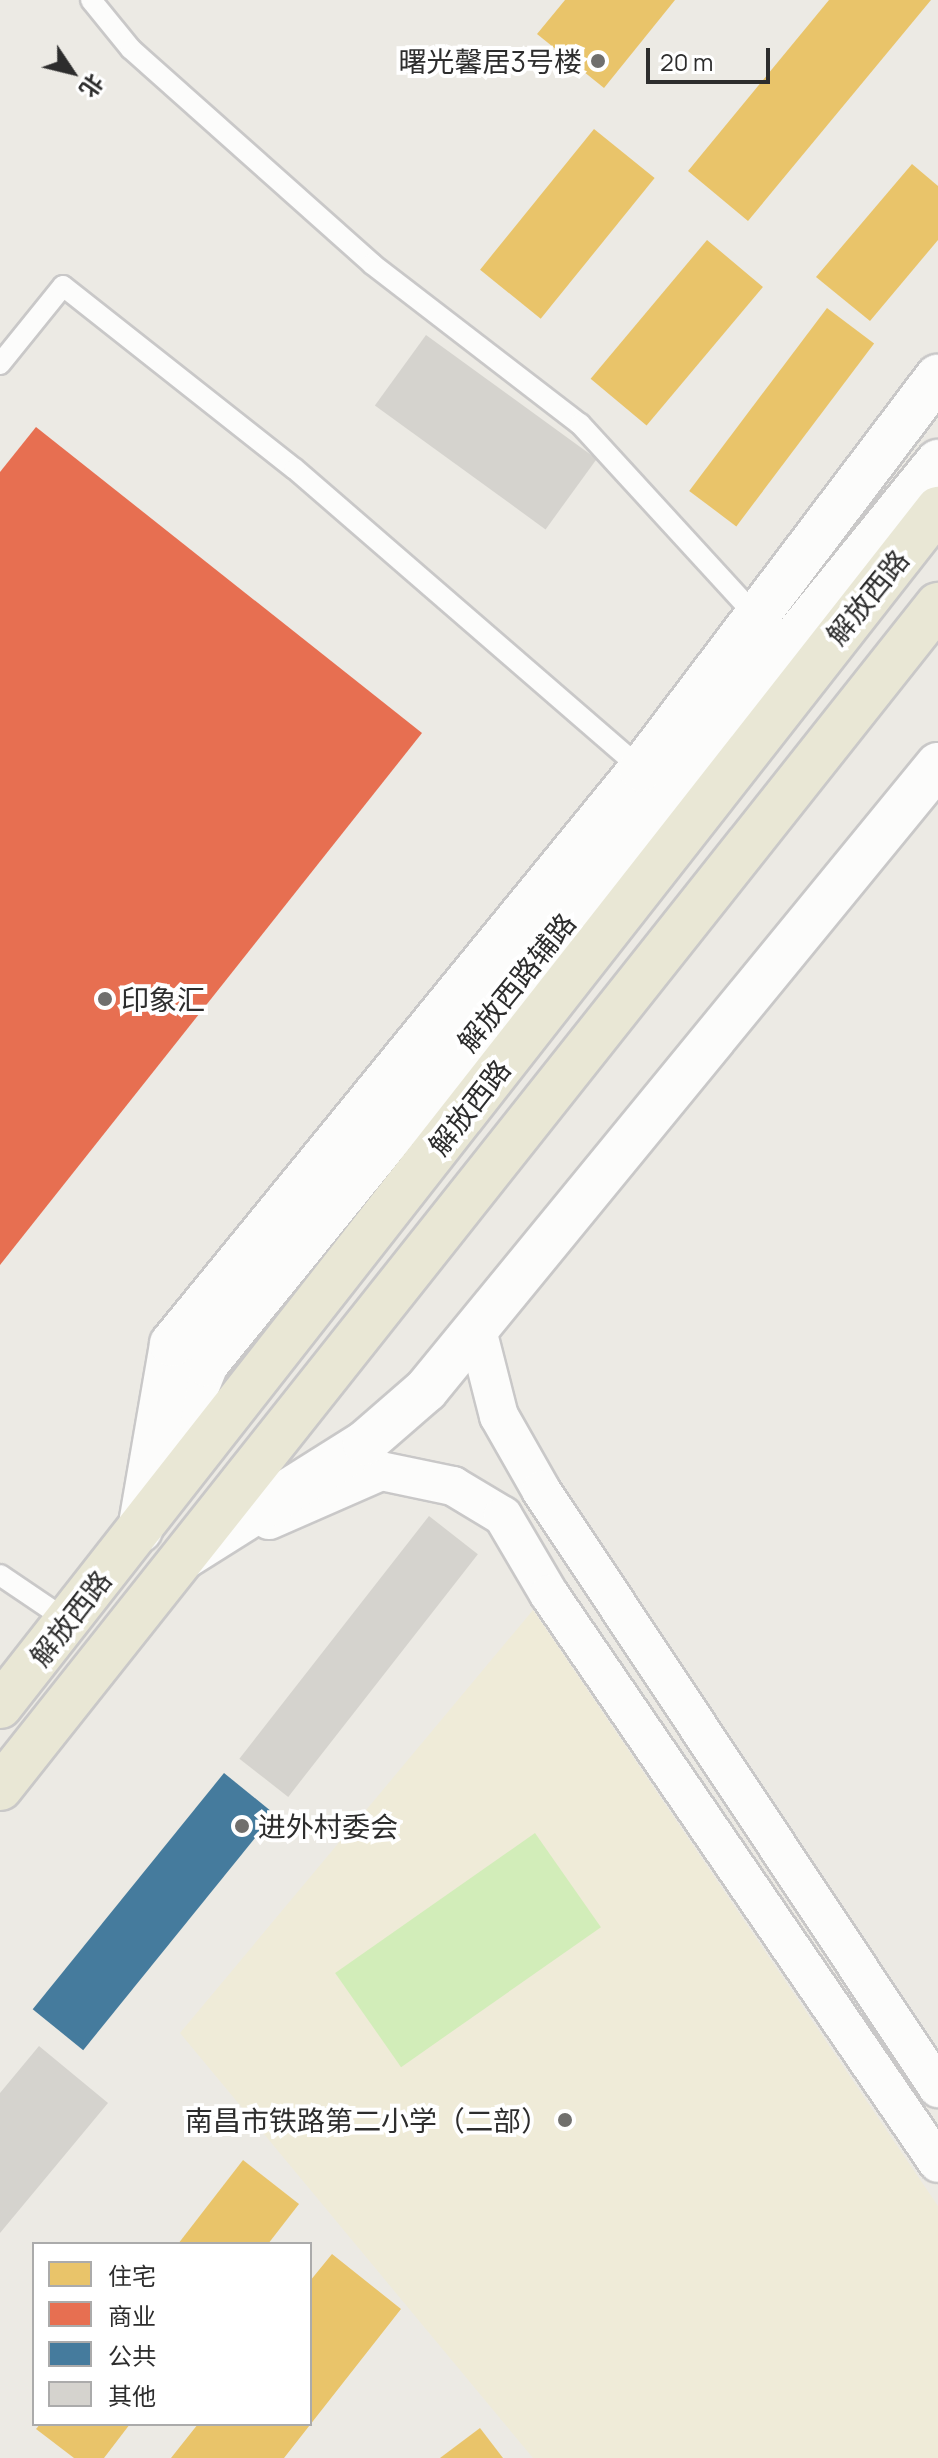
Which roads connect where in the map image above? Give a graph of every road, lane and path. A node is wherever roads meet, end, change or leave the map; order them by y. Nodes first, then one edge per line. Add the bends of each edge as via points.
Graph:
1 (91, 0) edge
2 (0, 364) edge
3 (938, 377) edge
4 (938, 462) edge
5 (938, 509) edge
6 (938, 605) edge
7 (755, 615) junction
8 (938, 640) edge
9 (938, 765) edge
10 (641, 769) junction
11 (477, 1330) junction
12 (140, 1530) junction
13 (182, 1558) junction
14 (0, 1575) edge
15 (68, 1621) junction
16 (1, 1704) edge
17 (0, 1788) edge
18 (938, 2088) edge
19 (938, 2163) edge

1 - 7 lane via 131,49 372,264 580,424
2 - 10 lane via 63,286 295,469
3 - 7 street
4 - 12 street, 解放西路辅路 via 206,1364
5 - 12 main road, 解放西路
6 - 13 main road, 解放西路
7 - 10 street
8 - 13 street
9 - 11 street
10 - 12 street via 172,1344
11 - 13 street via 426,1390 365,1443
11 - 18 street via 499,1416 541,1490
12 - 15 main road, 解放西路
13 - 17 main road, 解放西路
13 - 19 street via 381,1471 453,1486 503,1516 549,1594
14 - 15 lane
15 - 16 main road, 解放西路

